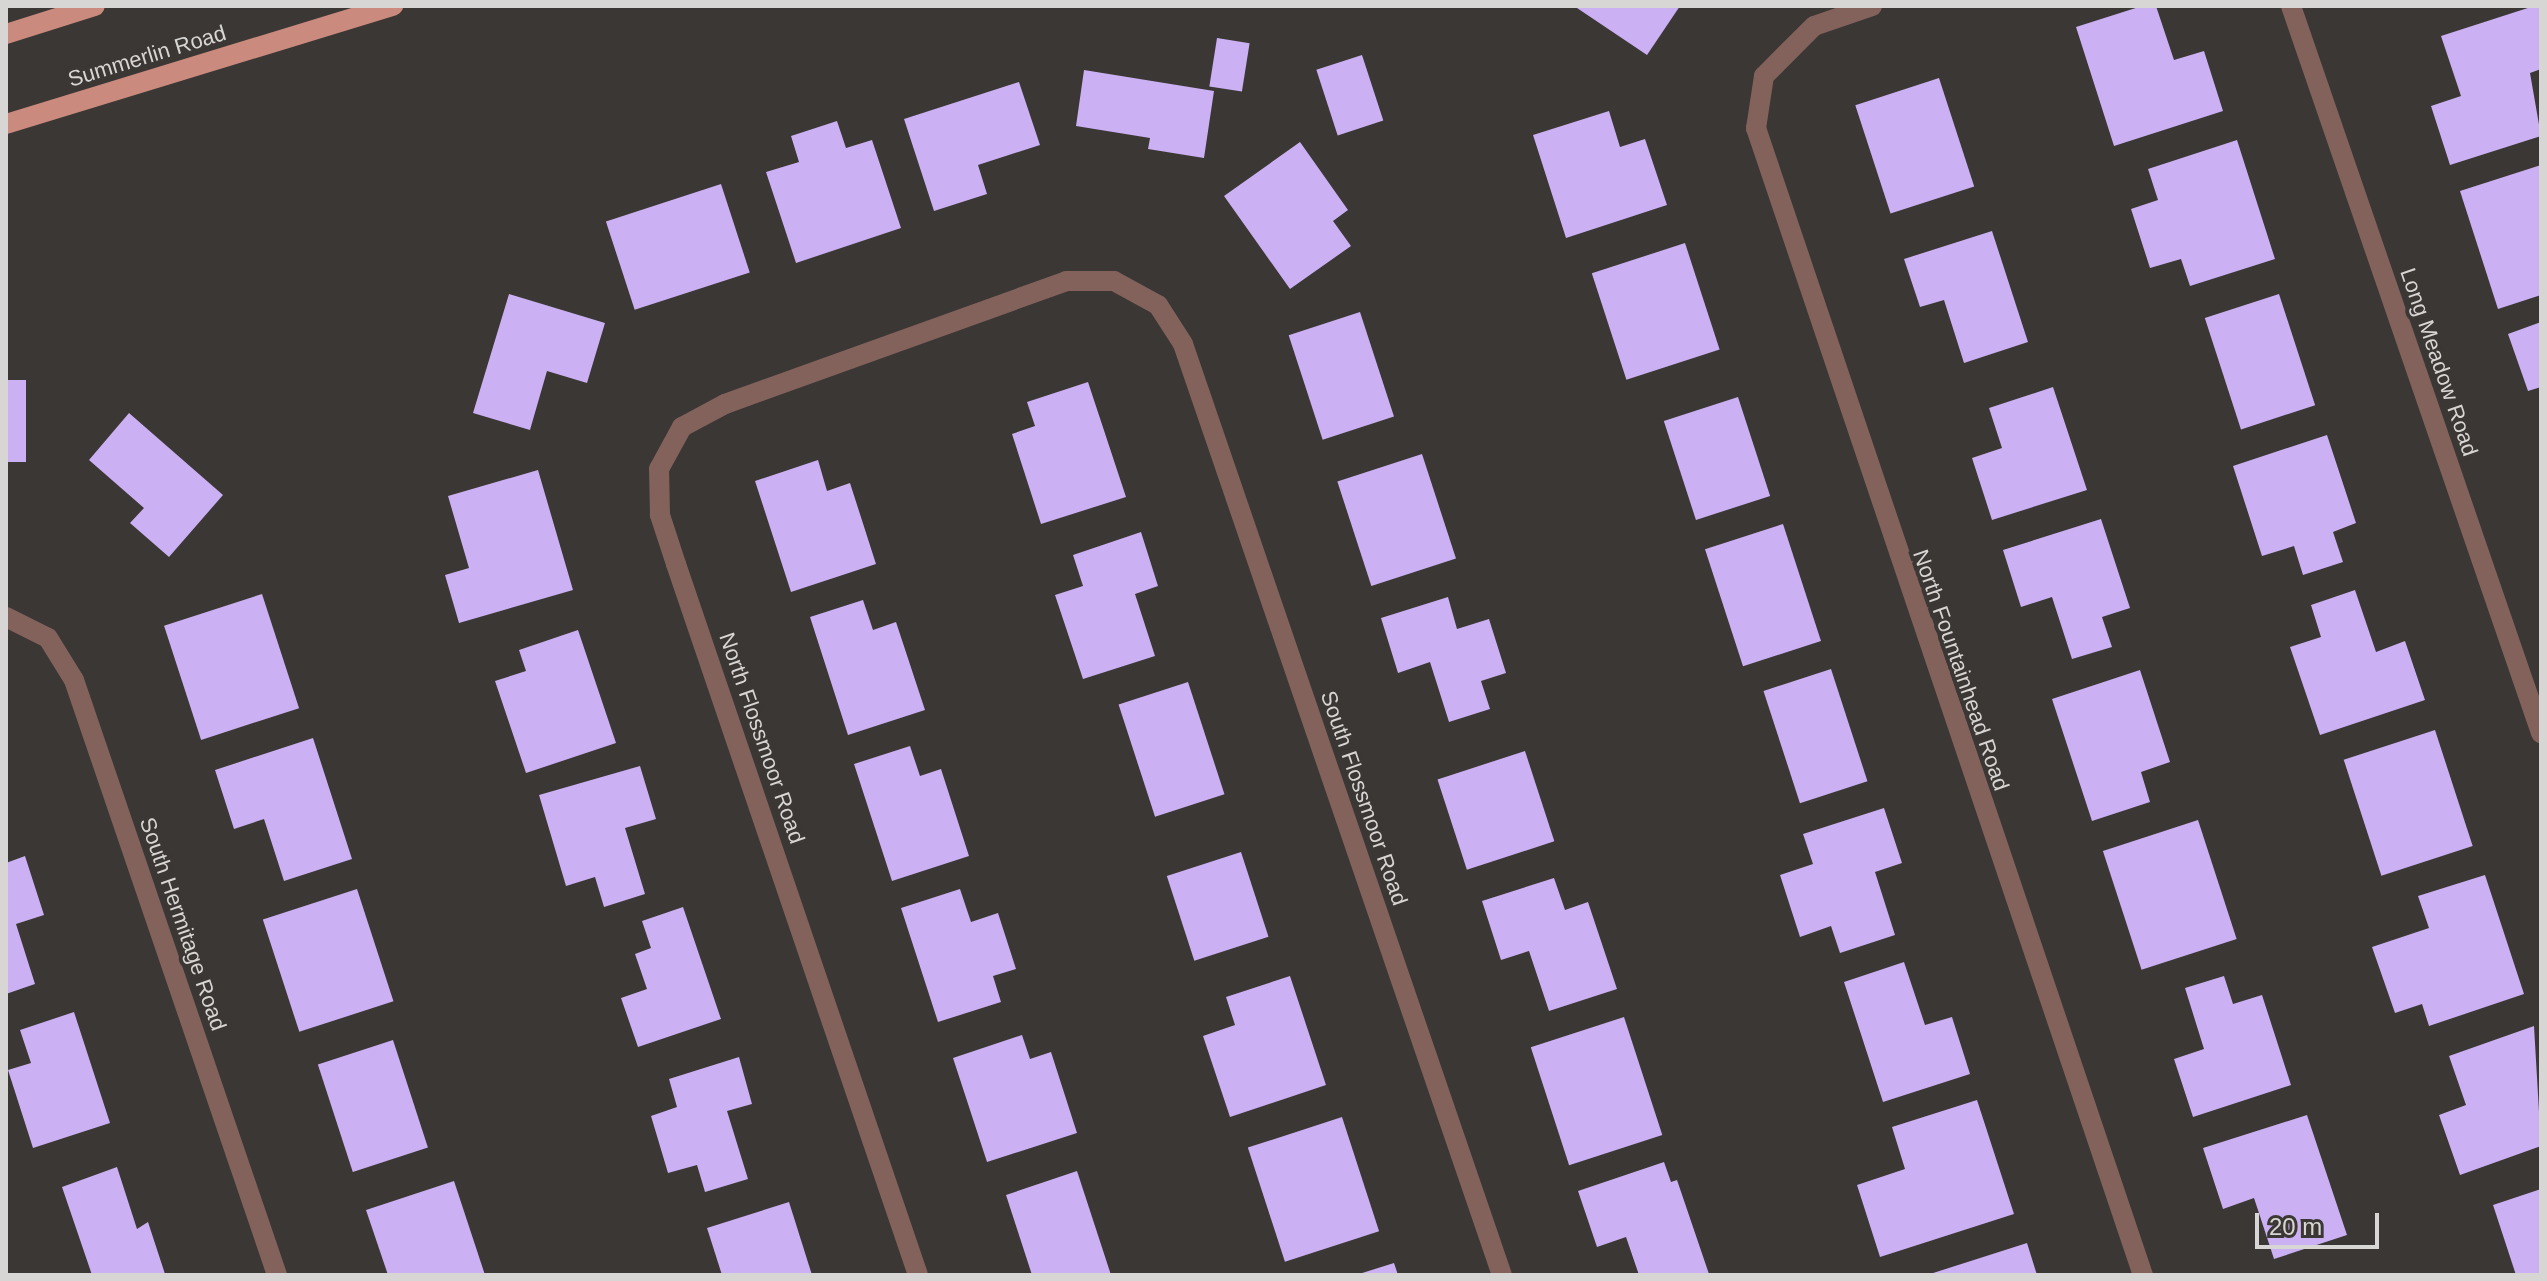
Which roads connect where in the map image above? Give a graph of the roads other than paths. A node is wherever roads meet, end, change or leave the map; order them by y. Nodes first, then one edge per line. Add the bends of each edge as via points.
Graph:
1 (95, 6) edge
2 (393, 6) edge
3 (1872, 6) edge
4 (2291, 6) edge
5 (6, 34) edge
6 (6, 124) edge
7 (888, 346) joint
8 (6, 617) edge
9 (2541, 733) edge
10 (277, 1275) edge
11 (918, 1275) edge
12 (1502, 1275) edge
13 (2143, 1275) edge

1 - 5 main road
2 - 6 main road, Summerlin Road
3 - 13 street, North Fountainhead Road via 1814,26 1764,76 1756,128
4 - 9 street, Long Meadow Road
7 - 11 street, North Flossmoor Road via 682,427 659,469 660,515
7 - 12 street, South Flossmoor Road via 1066,281 1114,281 1158,305 1179,337
8 - 10 street, South Hermitage Road via 48,638 74,680

